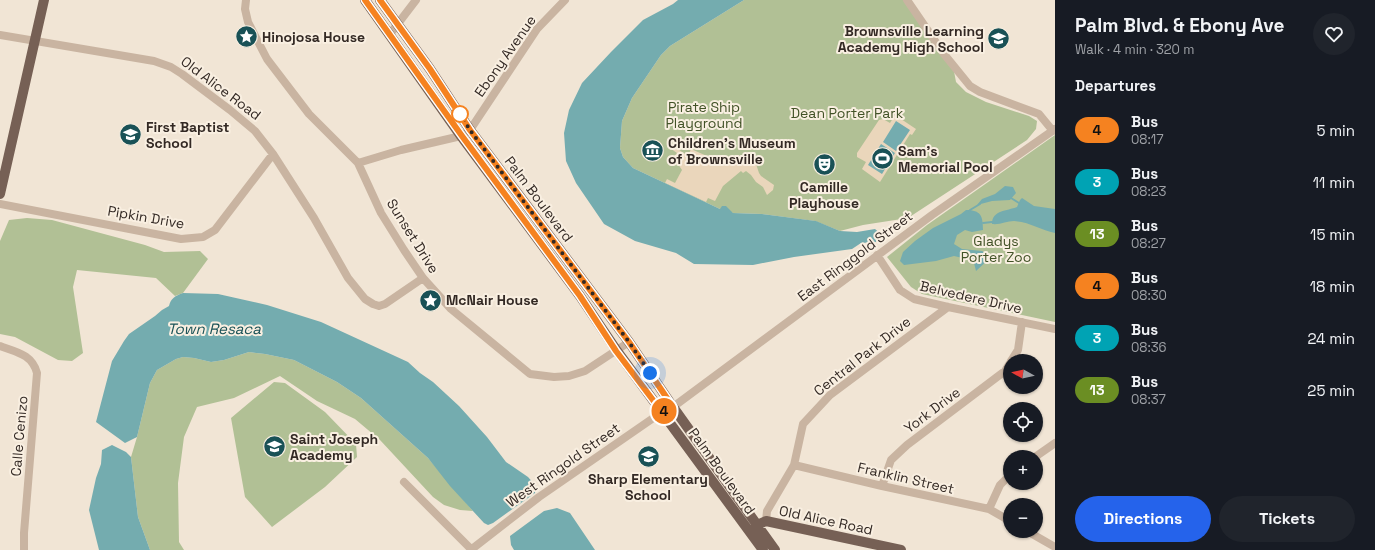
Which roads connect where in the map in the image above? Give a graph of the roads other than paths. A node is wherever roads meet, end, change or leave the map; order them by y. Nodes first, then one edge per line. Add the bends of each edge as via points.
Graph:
1 (44, 0) edge
2 (246, 0) edge
3 (365, 0) edge
4 (380, 0) edge
5 (416, 0) edge
6 (565, 0) edge
7 (907, 0) edge
8 (398, 25) junction
9 (390, 34) junction
10 (0, 35) edge
11 (35, 41) junction
12 (470, 130) junction
13 (1054, 130) edge
14 (462, 136) junction
15 (273, 154) junction
16 (358, 163) junction
17 (2, 180) edge
18 (0, 194) edge
19 (0, 204) edge
20 (877, 255) junction
21 (423, 278) junction
22 (948, 308) junction
23 (1022, 322) junction
24 (1055, 330) edge
25 (629, 342) junction
26 (0, 346) edge
27 (616, 351) junction
28 (1016, 354) edge
29 (1003, 373) edge
30 (673, 407) junction
31 (662, 412) junction
32 (1055, 443) edge
33 (1043, 451) edge
34 (794, 465) junction
35 (404, 482) dead end
36 (1003, 482) edge
37 (882, 486) junction
38 (989, 509) junction
39 (1003, 517) edge
40 (761, 523) junction
41 (750, 533) junction
42 (1040, 538) edge
43 (1055, 546) edge
44 (24, 550) edge
45 (472, 550) edge
46 (763, 550) edge
47 (775, 550) edge
48 (901, 550) edge
49 (1050, 550) edge

1 - 11 main road
2 - 16 street, Sunset Drive via 248,22 267,59 309,114
3 - 9 main road, Palm Boulevard
4 - 8 main road, Palm Boulevard
5 - 8 street
6 - 12 street, Ebony Avenue via 537,29
7 - 13 street via 944,54 970,86 1039,114
8 - 9 street
8 - 12 main road, Palm Boulevard
9 - 14 main road, Palm Boulevard
10 - 11 street, Old Alice Road
11 - 15 street, Old Alice Road via 154,61 171,67 255,131
11 - 17 main road
12 - 14 street, Ebony Avenue
12 - 25 main road, Palm Boulevard
13 - 20 street, East Ringgold Street
14 - 16 street
14 - 27 main road, Palm Boulevard via 580,296
15 - 19 street, Pipkin Drive via 215,230 203,237 182,238
15 - 21 street, Old Alice Road via 348,278 365,298 379,306 385,304
16 - 21 street, Sunset Drive via 381,213
17 - 18 main road
20 - 22 street, Belvedere Drive via 900,290 914,299
20 - 30 street, East Ringgold Street
21 - 27 street, Sunset Drive via 451,309 530,374 569,376 585,371
22 - 23 street, Belvedere Drive
22 - 34 street, Central Park Drive via 830,395 803,424
23 - 24 street, Belvedere Drive
23 - 28 street, York Drive
25 - 27 street, Sunset Drive
25 - 30 main road, Palm Boulevard
26 - 44 street, Calle Cenizo via 30,359 37,373
27 - 31 main road, Palm Boulevard
29 - 37 street, York Drive via 891,460
30 - 31 street, West Ringold Street
30 - 40 main road, Palm Boulevard
31 - 41 main road, Palm Boulevard
31 - 45 street, West Ringold Street via 539,497
32 - 33 street
34 - 37 street, Franklin Street
34 - 40 street, Central Park Drive
35 - 45 street
36 - 38 street
37 - 38 street, Franklin Street
38 - 39 street, Franklin Street
40 - 41 main road
40 - 47 main road, Palm Boulevard
40 - 48 main road, Old Alice Road
41 - 46 main road, Palm Boulevard
42 - 43 street
43 - 49 street

